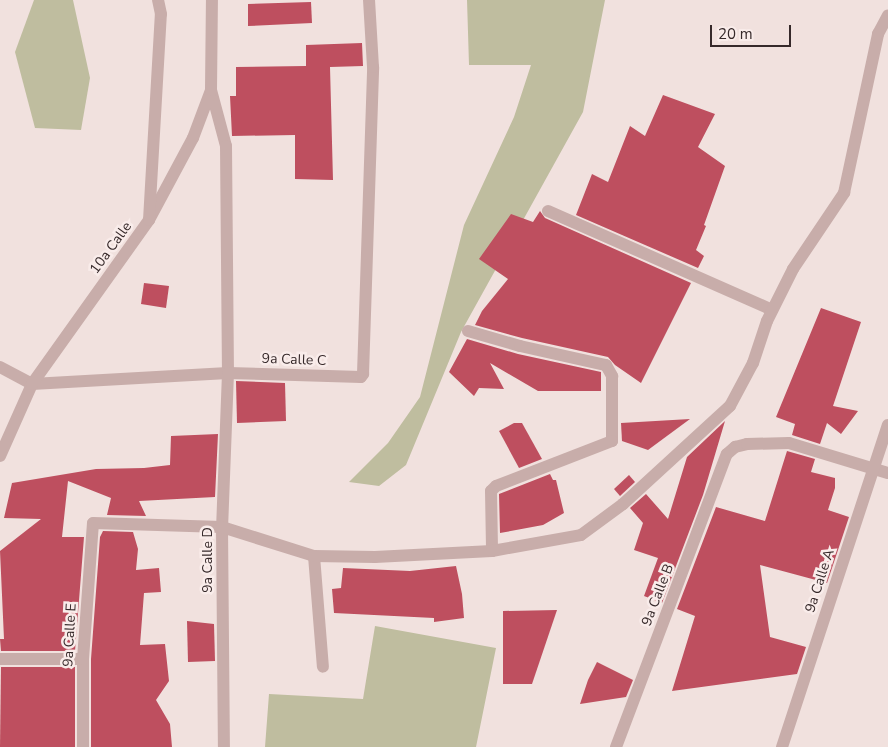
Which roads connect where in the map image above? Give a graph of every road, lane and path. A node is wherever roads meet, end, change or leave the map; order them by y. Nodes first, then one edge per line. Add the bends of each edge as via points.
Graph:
1 (158, 0) edge
2 (212, 0) edge
3 (369, 0) edge
4 (888, 15) edge
5 (211, 90) junction
6 (548, 211) dead end
7 (149, 220) junction
8 (772, 310) junction
9 (468, 331) dead end
10 (0, 368) edge
11 (228, 373) junction
12 (32, 384) junction
13 (888, 425) edge
14 (0, 456) edge
15 (874, 469) junction
16 (888, 473) edge
17 (222, 527) junction
18 (492, 551) junction
19 (314, 556) junction
20 (82, 659) junction
21 (0, 660) edge
22 (323, 667) dead end
23 (83, 747) edge
24 (224, 747) edge
25 (616, 747) edge
26 (782, 747) edge

1 - 7 street, 10a Calle via 161,14
2 - 5 street
3 - 11 street, 9a Calle C via 373,77 363,374 358,377
4 - 8 street via 878,34 844,193 793,270
5 - 7 street via 193,138
5 - 11 street, 9a Calle D via 226,146
6 - 8 street
7 - 12 street, 10a Calle
8 - 18 street via 753,363 730,406 624,504 581,535
9 - 18 street via 606,365 612,376 612,441 496,486 491,491
10 - 12 street
11 - 12 street, 9a Calle C
11 - 17 street, 9a Calle D
12 - 14 street, 10a Calle
13 - 15 street, 9a Calle A
15 - 16 street
15 - 25 street, 9a Calle B via 789,443 747,444 735,447 727,454
15 - 26 street, 9a Calle A
17 - 19 street
17 - 20 street, 9a Calle E via 96,522 92,526
17 - 24 street, 9a Calle D
18 - 19 street via 375,557
19 - 22 street
20 - 21 street
20 - 23 street, 9a Calle E

